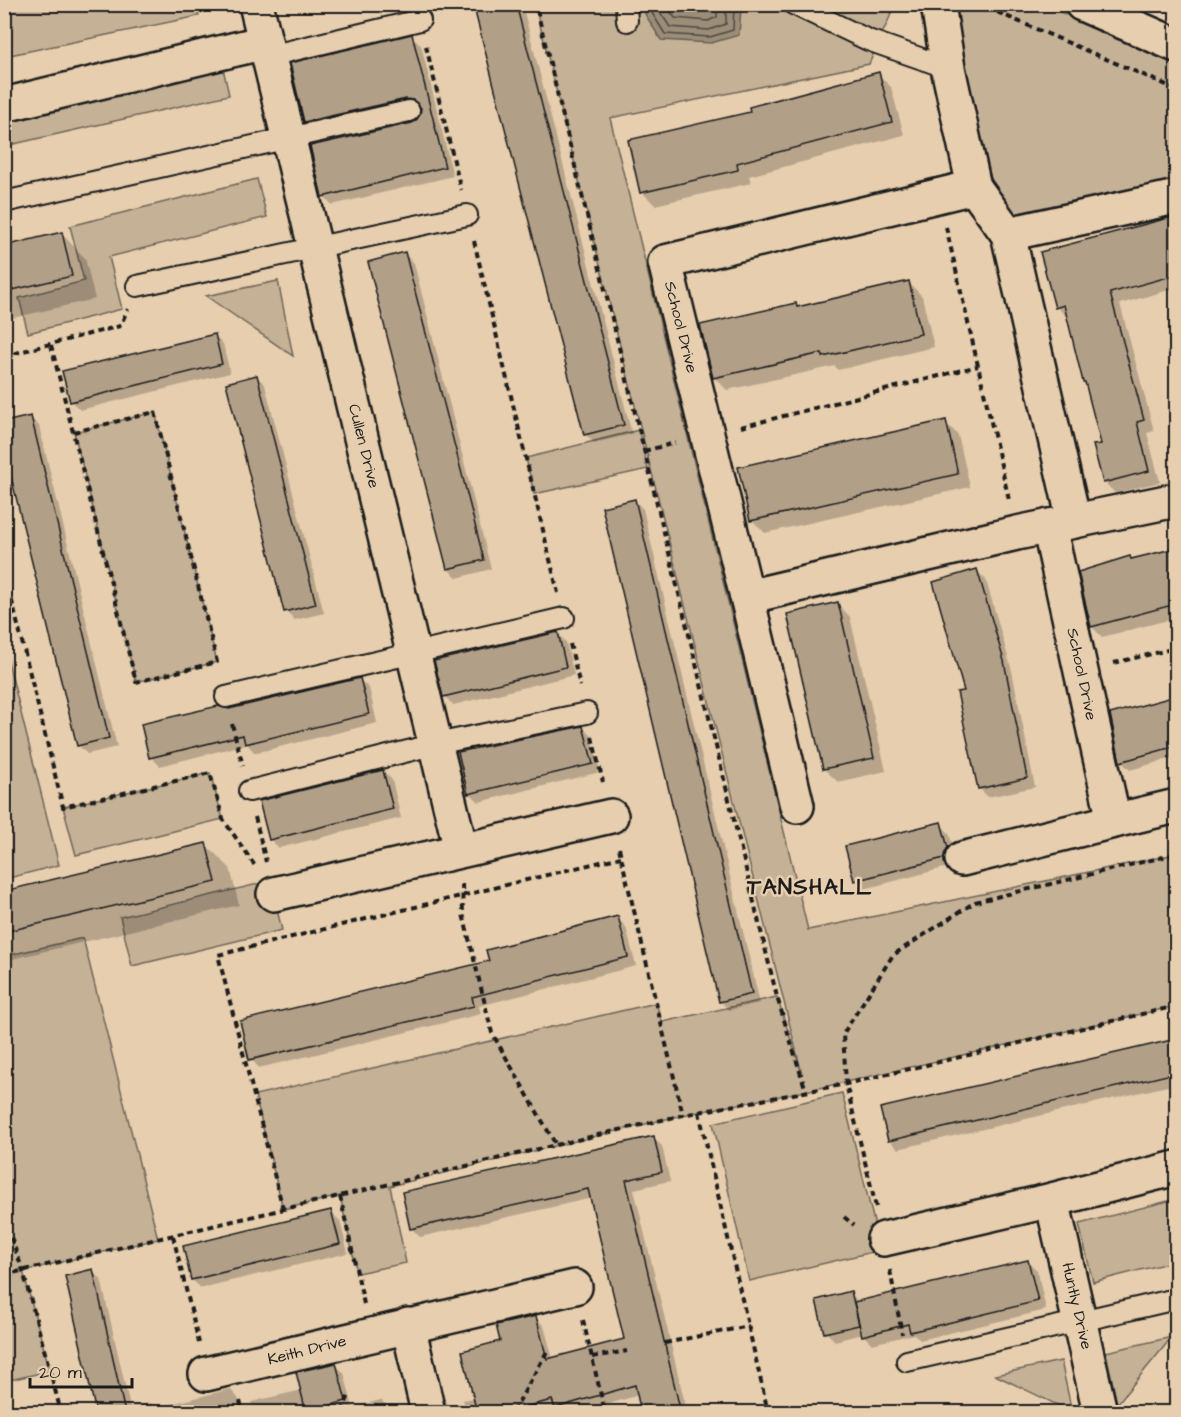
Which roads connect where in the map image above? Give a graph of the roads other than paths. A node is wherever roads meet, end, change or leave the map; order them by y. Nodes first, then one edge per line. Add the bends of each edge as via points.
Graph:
1 (256, 4) edge
2 (794, 4) edge
3 (938, 4) edge
4 (1082, 4) edge
5 (420, 20) road end
6 (1176, 45) edge
7 (267, 49) junction
8 (948, 68) junction
9 (4, 105) edge
10 (409, 111) dead end
11 (289, 137) junction
12 (974, 187) junction
13 (1176, 197) edge
14 (4, 202) edge
15 (467, 215) road end
16 (1008, 234) junction
17 (316, 248) junction
18 (138, 286) road end
19 (1176, 500) edge
20 (1062, 524) junction
21 (747, 597) junction
22 (564, 618) road end
23 (413, 653) junction
24 (226, 697) dead end
25 (586, 713) road end
26 (436, 744) junction
27 (249, 791) dead end
28 (797, 806) dead end
29 (1176, 806) edge
30 (611, 816) road end
31 (1114, 821) junction
32 (461, 850) junction
33 (962, 859) dead end
34 (274, 894) road end
35 (1176, 1168) edge
36 (1052, 1200) junction
37 (884, 1239) road end
38 (574, 1287) road end
39 (1176, 1299) edge
40 (1081, 1322) junction
41 (408, 1325) junction
42 (907, 1361) road end
43 (206, 1374) road end
44 (428, 1413) edge
45 (1100, 1413) edge

1 - 7 street, Cullen Drive
2 - 8 lane via 868,40
3 - 8 street, School Drive
4 - 6 street
5 - 7 lane
7 - 9 street
7 - 11 street, Cullen Drive
8 - 12 street, School Drive
10 - 11 lane
11 - 14 lane
11 - 17 street, Cullen Drive
12 - 16 street, School Drive
12 - 21 street, School Drive via 665,262
13 - 16 street
15 - 17 lane
16 - 20 street, School Drive
17 - 18 lane
17 - 23 street, Cullen Drive
19 - 20 street
20 - 21 street
20 - 31 street, School Drive via 1082,671
21 - 28 street, School Drive
22 - 23 lane
23 - 24 lane
23 - 26 street, Cullen Drive
25 - 26 lane
26 - 27 lane
26 - 32 street, Cullen Drive
29 - 31 street
30 - 32 street
31 - 33 street
32 - 34 street
35 - 36 street
36 - 37 street
36 - 40 street, Huntly Drive
38 - 41 street, Keith Drive
39 - 40 lane
40 - 42 lane
40 - 45 street, Huntly Drive
41 - 43 street, Keith Drive
41 - 44 street

